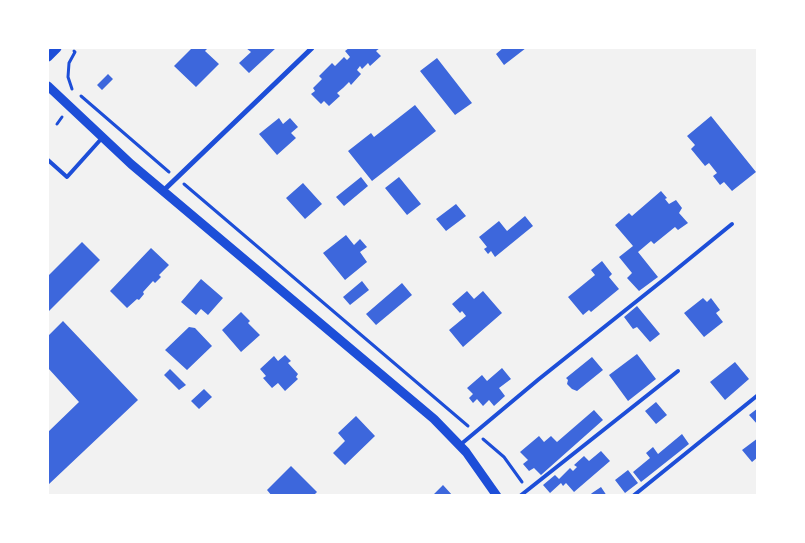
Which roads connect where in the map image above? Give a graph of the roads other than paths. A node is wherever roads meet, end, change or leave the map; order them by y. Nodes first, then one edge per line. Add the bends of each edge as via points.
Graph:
1 (57, 48) edge
2 (312, 48) edge
3 (48, 57) edge
4 (48, 86) edge
5 (102, 138) junction
6 (48, 160) edge
7 (163, 191) junction
8 (732, 224) dead end
9 (678, 371) dead end
10 (758, 396) edge
11 (460, 445) junction
12 (498, 496) edge
13 (520, 496) edge
14 (633, 496) edge

1 - 3 street
2 - 7 street
4 - 5 street
5 - 6 lane via 67,177
5 - 7 street
7 - 11 street via 434,419
8 - 11 lane
9 - 13 lane
10 - 14 lane
11 - 12 street

